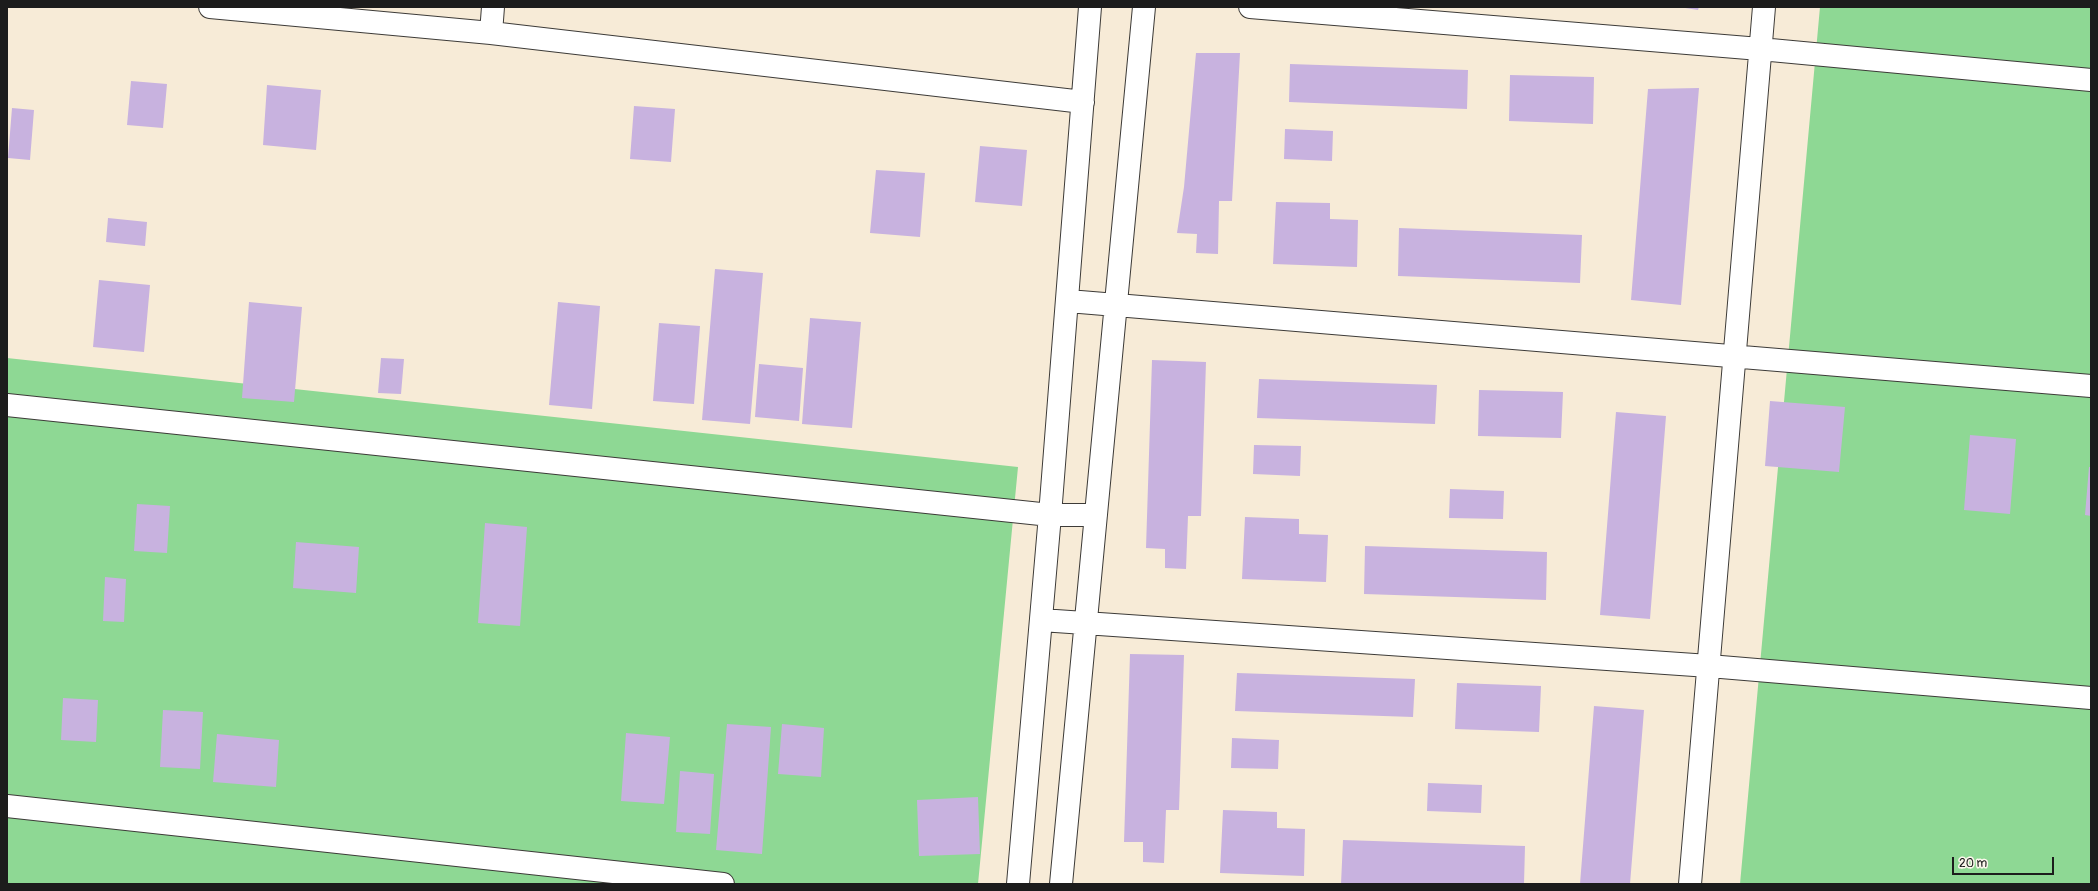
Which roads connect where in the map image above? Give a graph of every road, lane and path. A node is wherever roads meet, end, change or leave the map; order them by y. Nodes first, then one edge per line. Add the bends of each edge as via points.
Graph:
1 (210, 7) edge
2 (493, 7) edge
3 (1090, 7) edge
4 (1144, 7) edge
5 (1250, 7) edge
6 (1764, 7) edge
7 (491, 33) junction
8 (1760, 49) junction
9 (2091, 80) edge
10 (1083, 102) junction
11 (1068, 301) junction
12 (1116, 305) junction
13 (1734, 356) junction
14 (2091, 386) edge
15 (7, 405) edge
16 (1050, 515) junction
17 (1096, 515) junction
18 (1041, 620) junction
19 (1086, 623) junction
20 (1709, 666) junction
21 (2091, 698) edge
22 (7, 806) edge
23 (723, 884) edge
24 (1018, 884) edge
25 (1061, 884) edge
26 (1690, 884) edge

1 - 7 street
2 - 7 street
3 - 10 street
4 - 12 street
5 - 8 street
6 - 8 street
7 - 10 street
8 - 9 street
8 - 13 street
10 - 11 street
11 - 12 street
11 - 16 street
12 - 13 street
12 - 17 street
13 - 14 street
13 - 20 street
15 - 16 street
16 - 17 street
16 - 18 street
17 - 19 street
18 - 19 street
18 - 24 street
19 - 20 street
19 - 25 street
20 - 21 street
20 - 26 street
22 - 23 street

